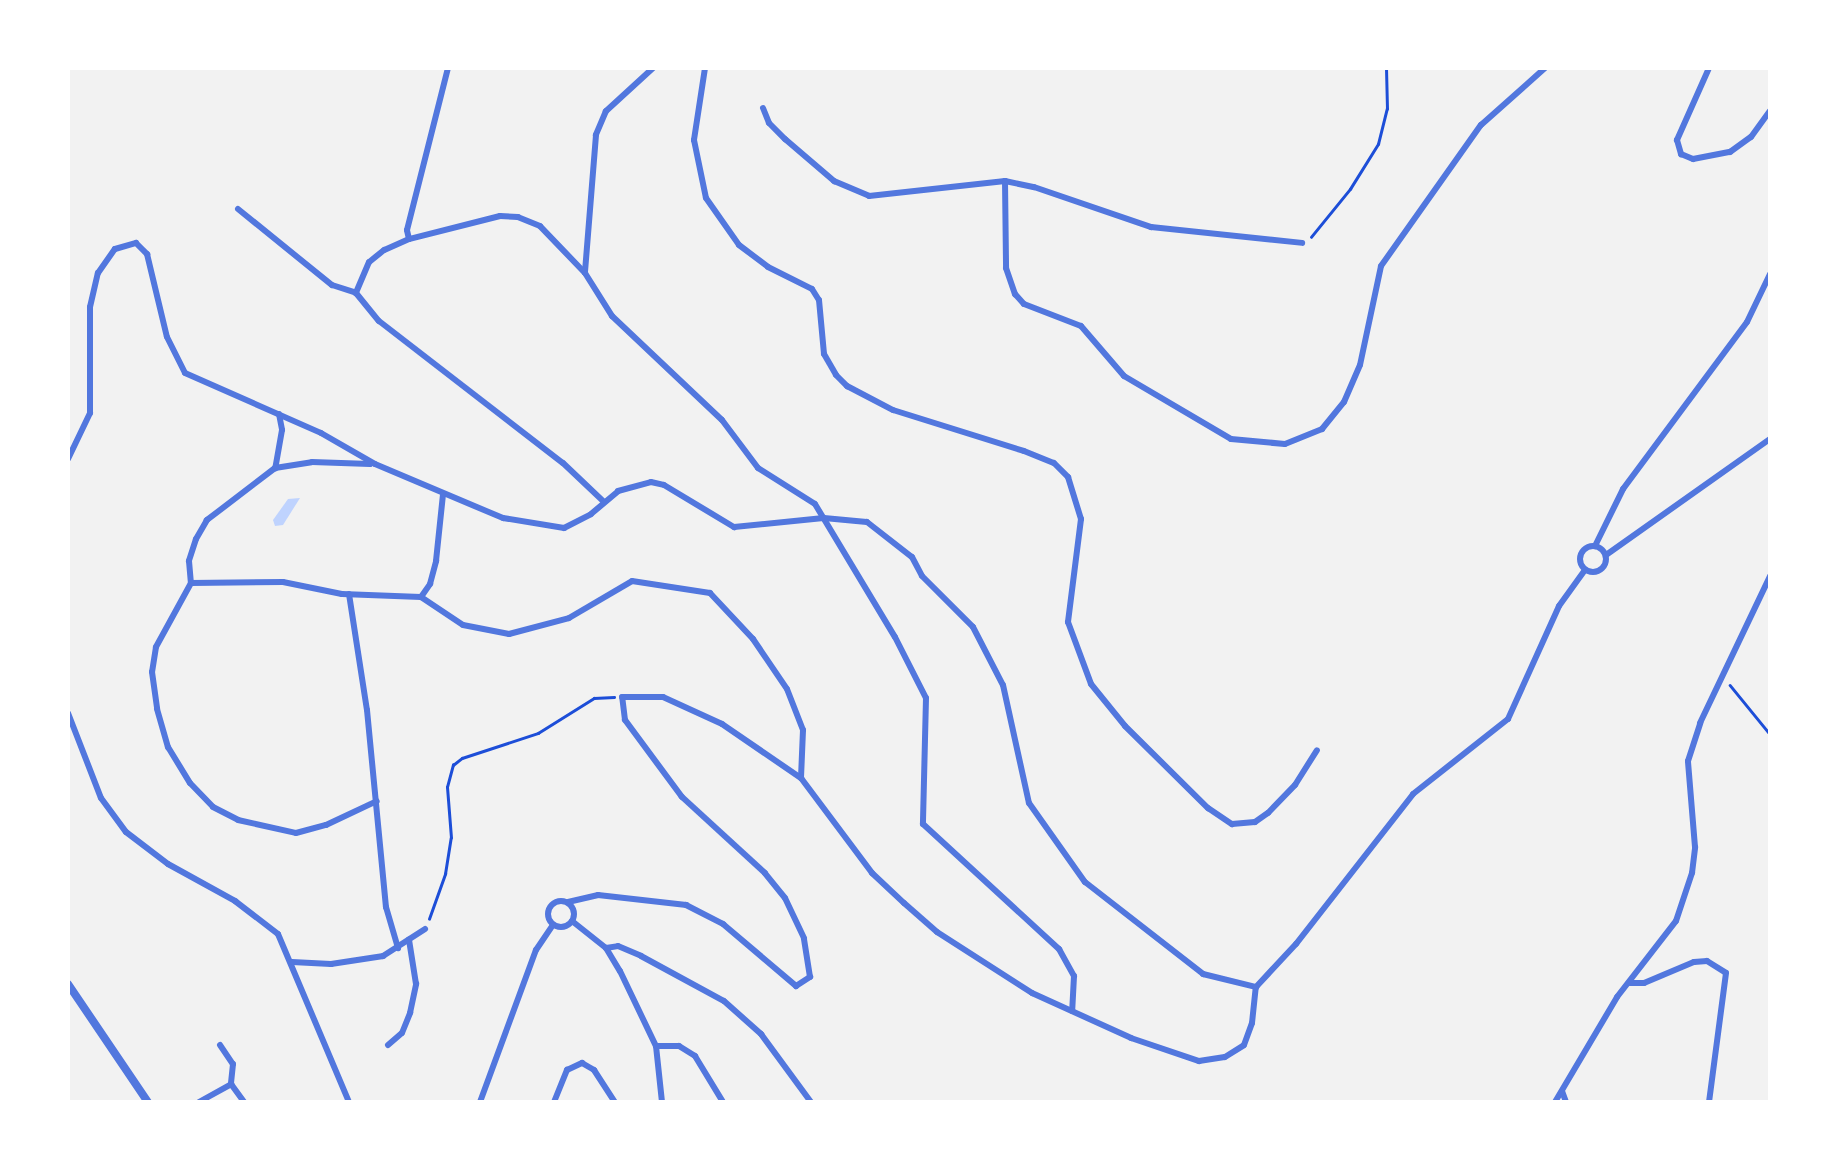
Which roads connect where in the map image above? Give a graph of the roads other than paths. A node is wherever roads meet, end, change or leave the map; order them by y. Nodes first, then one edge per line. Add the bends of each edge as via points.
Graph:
1 (448, 68) edge
2 (653, 68) edge
3 (705, 68) edge
4 (1545, 68) edge
5 (1709, 68) edge
6 (763, 108) dead end
7 (1770, 111) edge
8 (1006, 181) junction
9 (238, 209) dead end
10 (409, 239) junction
11 (1302, 243) road end
12 (584, 273) junction
13 (1770, 274) edge
14 (356, 293) junction
15 (279, 414) junction
16 (1770, 439) edge
17 (68, 459) edge
18 (375, 464) junction
19 (275, 468) junction
20 (443, 494) junction
21 (603, 501) junction
22 (824, 518) junction
23 (1595, 546) junction
24 (1606, 555) junction
25 (1585, 570) junction
26 (1770, 576) edge
27 (191, 583) junction
28 (349, 594) junction
29 (421, 597) junction
30 (68, 713) edge
31 (1317, 750) dead end
32 (801, 778) junction
33 (377, 800) junction
34 (568, 902) junction
35 (572, 921) junction
36 (553, 925) junction
37 (425, 929) road end
38 (409, 940) junction
39 (398, 948) junction
40 (607, 948) junction
41 (292, 962) junction
42 (1630, 983) junction
43 (68, 984) edge
44 (1256, 987) junction
45 (77, 997) junction
46 (68, 1002) edge
47 (1072, 1011) junction
48 (220, 1045) dead end
49 (388, 1045) dead end
50 (656, 1046) junction
51 (231, 1084) junction
52 (1562, 1091) junction
53 (148, 1102) edge
54 (199, 1102) edge
55 (244, 1102) edge
56 (349, 1102) edge
57 (480, 1102) edge
58 (554, 1102) edge
59 (615, 1102) edge
60 (662, 1102) edge
61 (723, 1102) edge
62 (811, 1102) edge
63 (1555, 1102) edge
64 (1566, 1102) edge
65 (1709, 1102) edge

1 - 10 street via 407,230
2 - 12 street via 606,111 596,135
3 - 31 street via 694,140 706,198 738,245 768,267 812,289 819,300 824,354 836,375 847,386 894,410 1024,451 1054,463 1068,477 1081,519 1068,622 1091,684 1125,726 1208,808 1232,824 1255,822 1268,813 1295,785
4 - 8 street via 1481,125 1381,266 1360,365 1344,402 1322,429 1285,444 1231,439 1124,376 1081,326 1024,304 1015,294 1006,268
5 - 7 street via 1677,140 1681,154 1693,159 1730,152 1751,137
6 - 8 street via 785,139 834,181 869,197
8 - 11 street via 1151,227
9 - 14 street via 332,285
10 - 12 street via 500,216 518,217 545,231
10 - 14 street via 369,262
12 - 22 street via 612,316 722,420 758,468 815,504
13 - 23 street via 1747,322 1623,489
14 - 21 street via 379,321 563,463
15 - 17 street via 185,373 167,337 146,254 136,243 115,249 98,273 90,307 90,413
15 - 18 street
15 - 19 street via 282,430
16 - 24 street
18 - 19 street via 312,462
18 - 20 street
19 - 27 street via 207,520 189,561
20 - 21 street via 503,519 548,528 564,528
20 - 29 street via 436,561
21 - 22 street via 636,484 651,482 664,485 734,527
22 - 44 street via 867,522 885,532 973,627 1003,685 1028,803 1084,882 1203,974
22 - 47 street via 926,698 923,824 1059,949 1074,976
23 - 24 street
23 - 25 street via 1581,554
24 - 25 street via 1601,570
25 - 44 street via 1559,606 1508,719 1413,794 1296,944
26 - 42 street via 1722,675 1688,761 1695,847 1692,873 1676,921
27 - 28 street via 284,582
27 - 33 street via 163,632 152,672 168,747 190,783 225,815 283,833 312,830
28 - 29 street
28 - 33 street
29 - 32 street via 463,625 509,634 569,618 632,581 710,593 754,639 787,690 803,730
30 - 41 street via 102,798 120,825 168,864 263,920 278,934
32 - 34 street via 722,724 663,697 622,697 625,720 682,797 765,873 785,898 811,964 810,977 803,984 796,986 782,976 704,912 657,900 598,895
32 - 47 street via 872,873 929,925 1032,993
33 - 39 street via 386,907
34 - 35 street via 574,911
34 - 36 street via 557,901 549,908
35 - 36 street via 563,927
35 - 40 street
36 - 57 street via 536,950
37 - 38 street
38 - 39 street
38 - 49 street via 414,994 402,1032
39 - 41 street via 357,961
40 - 50 street
40 - 62 street via 618,946 641,956 724,1001 761,1034
41 - 56 street
42 - 52 street via 1603,1019
42 - 65 street via 1644,983 1694,962 1707,961 1726,973
43 - 45 street
44 - 47 street via 1244,1045 1237,1052 1212,1059 1188,1060
45 - 46 street
45 - 53 street
48 - 51 street via 233,1064
50 - 60 street
50 - 61 street via 679,1046 695,1056
51 - 54 street
51 - 55 street
52 - 63 street
52 - 64 street
58 - 59 street via 567,1070 582,1063 594,1070

